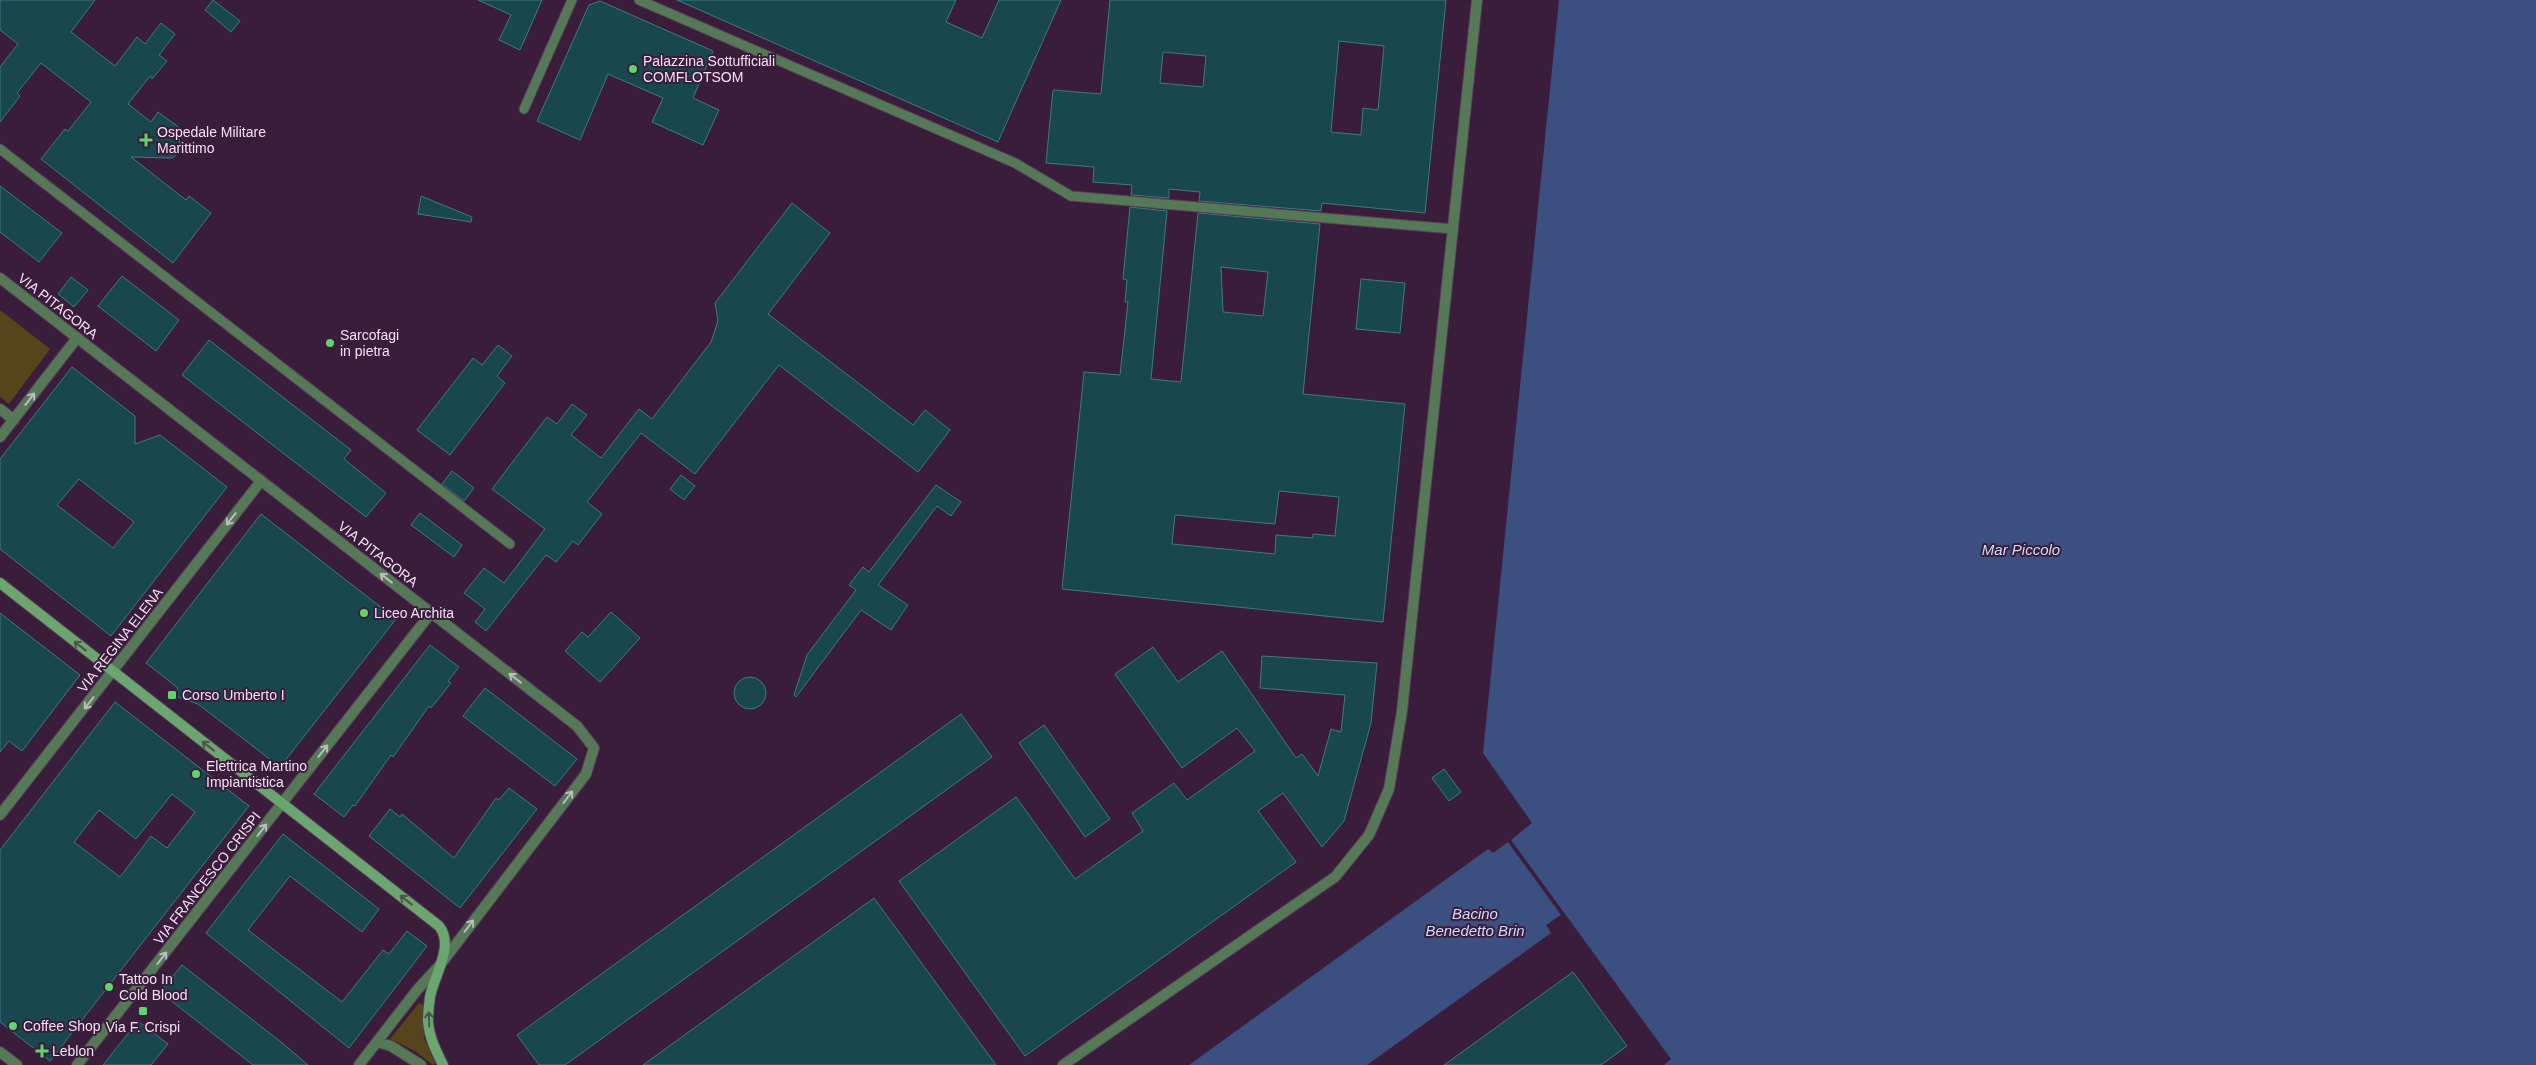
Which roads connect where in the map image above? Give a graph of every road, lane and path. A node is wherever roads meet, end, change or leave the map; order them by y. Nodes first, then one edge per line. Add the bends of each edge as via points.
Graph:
1 (572, 0) edge
2 (639, 0) edge
3 (1477, 0) edge
4 (524, 109) dead end
5 (0, 149) edge
6 (1453, 229) junction
7 (0, 278) edge
8 (77, 338) junction
9 (0, 409) edge
10 (14, 420) junction
11 (0, 437) edge
12 (261, 481) junction
13 (510, 544) dead end
14 (0, 584) edge
15 (432, 613) junction
16 (113, 672) junction
17 (282, 804) junction
18 (0, 815) edge
19 (440, 965) junction
20 (377, 1042) junction
21 (0, 1052) edge
22 (17, 1065) edge
23 (77, 1065) edge
24 (359, 1065) edge
25 (421, 1065) edge
26 (443, 1065) edge
27 (1063, 1065) edge

1 - 4 lane
2 - 6 lane via 1015,164 1071,196
3 - 6 street
5 - 13 lane
6 - 27 street via 1402,711 1388,789 1369,835 1335,877
7 - 8 street, VIA PITAGORA
10 -> 8 street
8 - 12 street, VIA PITAGORA
9 - 10 street
10 - 11 street
15 -> 12 street, VIA PITAGORA
12 -> 16 street, VIA REGINA ELENA
16 -> 14 main road
17 -> 15 street, VIA FRANCESCO CRISPI
19 -> 15 street, VIA PITAGORA via 586,774 594,748 577,726
17 -> 16 main road
16 -> 18 street, VIA REGINA ELENA
19 -> 17 main road via 446,941 439,926
23 -> 17 street, VIA FRANCESCO CRISPI
19 - 20 street
26 -> 19 main road via 432,1043 428,1022 430,997
20 - 24 street
20 - 25 street via 391,1046
21 - 22 street

